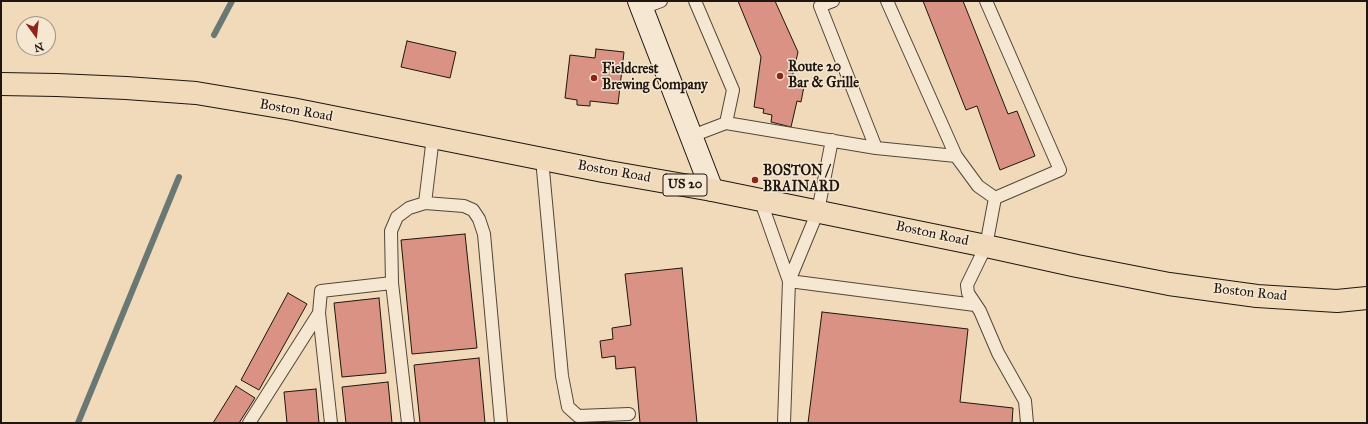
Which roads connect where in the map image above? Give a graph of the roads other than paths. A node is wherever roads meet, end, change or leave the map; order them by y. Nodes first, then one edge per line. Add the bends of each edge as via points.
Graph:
1 (695, 1) edge
2 (833, 1) edge
3 (887, 1) edge
4 (986, 1) edge
5 (647, 3) edge
6 (1, 84) edge
7 (726, 123) junction
8 (692, 136) junction
9 (432, 137) junction
10 (832, 140) junction
11 (876, 148) junction
12 (956, 156) junction
13 (542, 159) junction
14 (712, 190) junction
15 (995, 198) junction
16 (760, 199) junction
17 (425, 203) junction
18 (818, 211) junction
19 (986, 246) junction
20 (789, 281) junction
21 (392, 283) junction
22 (1367, 298) edge
23 (975, 305) junction
24 (319, 312) junction
25 (629, 414) dead end
26 (249, 423) edge
27 (331, 423) edge
28 (408, 423) edge
29 (501, 423) edge
30 (784, 423) edge
31 (1027, 423) edge

1 - 7 lane via 733,90
2 - 11 lane via 820,6
3 - 12 lane
4 - 15 lane via 1060,170
5 - 8 street
6 - 9 main road, Boston Road / US 20 via 119,88 196,94 292,109
7 - 8 lane
7 - 10 lane
8 - 14 street
9 - 13 main road, Boston Road / US 20
9 - 17 lane
10 - 11 lane
10 - 18 lane
11 - 12 lane
12 - 15 lane via 978,186
13 - 14 main road, Boston Road / US 20
13 - 25 lane via 562,376 568,408 578,416
14 - 16 main road, Boston Road / US 20
15 - 19 lane
16 - 18 main road, Boston Road / US 20
16 - 20 lane
17 - 21 lane via 408,208 397,218 391,231
17 - 29 lane via 464,206 473,210 484,234
18 - 19 main road, Boston Road / US 20
18 - 20 lane
19 - 22 main road, Boston Road / US 20 via 1170,284 1257,296 1337,301
19 - 23 lane via 967,285 968,293
20 - 23 lane
20 - 30 lane
21 - 24 lane via 321,291
21 - 28 lane
23 - 31 lane via 1025,402
24 - 26 lane
24 - 27 lane

